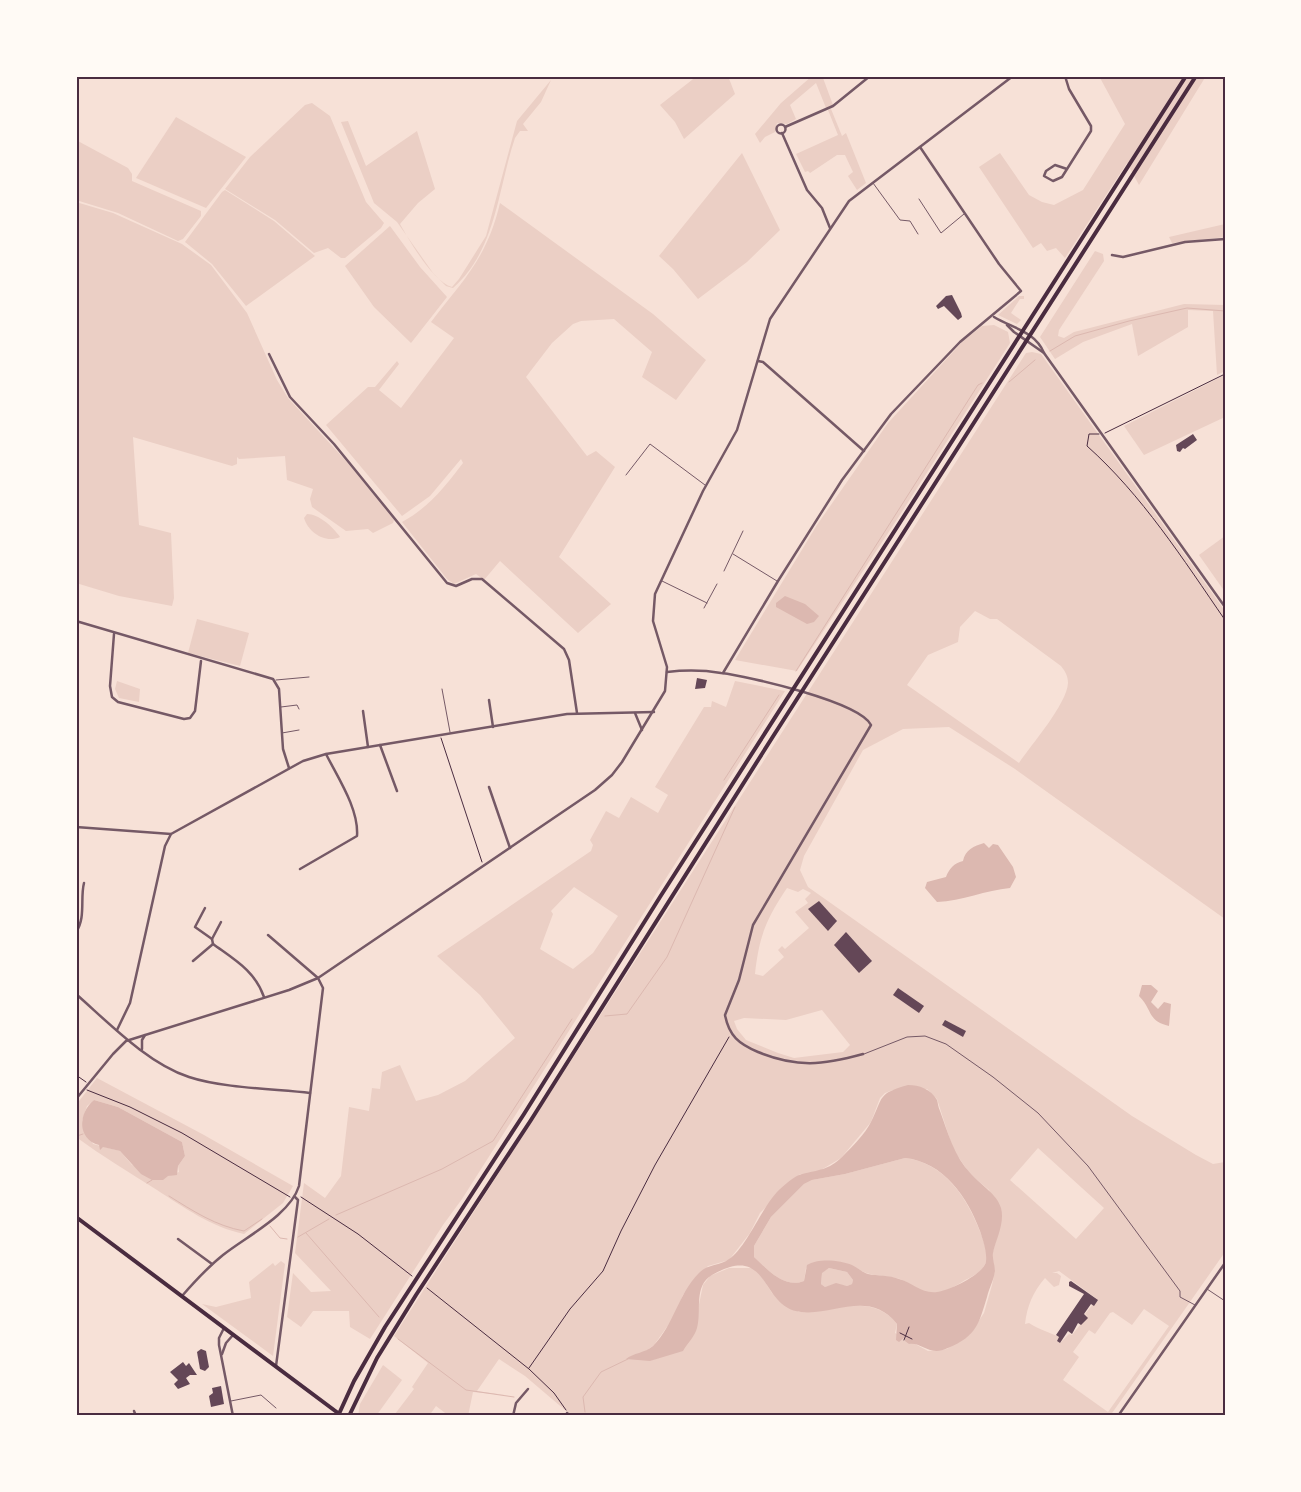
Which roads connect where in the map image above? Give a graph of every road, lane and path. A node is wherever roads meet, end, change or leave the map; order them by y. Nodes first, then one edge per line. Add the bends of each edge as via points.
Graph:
1 (870, 76) edge
2 (1013, 76) edge
3 (1065, 76) edge
4 (1186, 76) edge
5 (1196, 76) edge
6 (786, 127) junction
7 (782, 134) junction
8 (920, 147) junction
9 (1067, 169) junction
10 (872, 182) junction
11 (919, 200) dead end
12 (965, 214) junction
13 (830, 228) junction
14 (918, 234) dead end
15 (1225, 240) edge
16 (1112, 255) dead end
17 (993, 316) junction
18 (1006, 323) junction
19 (1023, 331) junction
20 (1030, 336) junction
21 (1019, 337) junction
22 (1026, 342) junction
23 (1044, 353) junction
24 (269, 354) dead end
25 (758, 361) junction
26 (1225, 374) edge
27 (1102, 435) junction
28 (864, 451) junction
29 (626, 475) dead end
30 (706, 485) junction
31 (743, 531) dead end
32 (733, 554) junction
33 (724, 571) dead end
34 (661, 581) junction
35 (778, 581) junction
36 (717, 584) dead end
37 (706, 603) junction
38 (1225, 607) edge
39 (704, 608) dead end
40 (1225, 620) edge
41 (76, 622) edge
42 (114, 634) junction
43 (201, 660) junction
44 (668, 672) junction
45 (723, 673) junction
46 (309, 677) dead end
47 (275, 681) junction
48 (442, 690) dead end
49 (793, 690) junction
50 (801, 693) junction
51 (489, 700) dead end
52 (280, 707) junction
53 (298, 709) dead end
54 (363, 711) dead end
55 (654, 712) junction
56 (577, 713) junction
57 (635, 713) junction
58 (493, 726) junction
59 (299, 730) dead end
60 (642, 731) junction
61 (282, 733) junction
62 (450, 733) junction
63 (440, 735) junction
64 (380, 745) junction
65 (368, 747) junction
66 (326, 754) junction
67 (289, 768) junction
68 (489, 787) dead end
69 (397, 791) dead end
70 (76, 827) edge
71 (171, 834) junction
72 (510, 848) junction
73 (484, 866) junction
74 (300, 869) dead end
75 (84, 882) dead end
76 (205, 908) dead end
77 (221, 922) dead end
78 (76, 932) edge
79 (268, 935) dead end
80 (212, 939) junction
81 (213, 944) junction
82 (193, 961) dead end
83 (318, 978) junction
84 (76, 994) edge
85 (264, 997) junction
86 (117, 1030) junction
87 (147, 1033) junction
88 (731, 1035) junction
89 (130, 1039) junction
90 (142, 1049) junction
91 (863, 1054) joint
92 (76, 1075) edge
93 (89, 1084) junction
94 (89, 1091) dead end
95 (310, 1093) junction
96 (76, 1099) edge
97 (295, 1197) junction
98 (76, 1217) edge
99 (178, 1238) dead end
100 (386, 1258) dead end
101 (1225, 1263) edge
102 (212, 1264) junction
103 (1207, 1288) junction
104 (182, 1296) junction
105 (1225, 1301) edge
106 (1195, 1305) junction
107 (452, 1306) dead end
108 (909, 1327) dead end
109 (224, 1328) junction
110 (900, 1333) dead end
111 (233, 1335) junction
112 (906, 1336) junction
113 (912, 1339) dead end
114 (904, 1340) dead end
115 (222, 1356) junction
116 (276, 1367) junction
117 (529, 1369) junction
118 (528, 1388) dead end
119 (230, 1401) junction
120 (276, 1408) dead end
121 (134, 1411) dead end
122 (569, 1414) edge
123 (340, 1415) edge
124 (136, 1416) edge
125 (233, 1416) edge
126 (349, 1416) edge
127 (513, 1416) edge
128 (1118, 1416) edge

1 - 6 street via 833,106
2 - 8 street
3 - 9 street via 1091,126
4 - 19 main road
5 - 20 main road
6 - 7 street
6 - 7 street via 781,124 776,127
7 - 13 street via 807,190 822,208
8 - 10 street
8 - 12 street
9 - 9 street via 1055,165 1044,176 1048,180 1058,180
10 - 13 street via 849,201
10 - 14 lane via 900,220 910,221
11 - 12 lane via 941,232
12 - 17 street via 1021,291
13 - 25 street via 770,319
15 - 16 street via 1185,242 1123,257
17 - 18 street
17 - 28 street via 946,356 891,414
18 - 19 street
18 - 21 street
19 - 20 street
19 - 21 main road
20 - 22 main road
20 - 23 street via 1040,344
21 - 22 street
21 - 49 main road
22 - 23 street
22 - 50 main road
23 - 27 street
24 - 56 street via 290,397 334,444 447,583 456,586 475,578 482,580 564,649 569,660
25 - 28 street
25 - 30 street via 738,430
26 - 27 path
27 - 38 street
27 - 40 path via 1090,434 1086,446 1107,464 1144,507
28 - 35 street
29 - 30 lane via 650,444
30 - 34 street
31 - 32 lane
32 - 33 lane
32 - 35 lane
34 - 37 lane
34 - 44 street via 652,616
35 - 45 street
36 - 37 lane
37 - 39 lane
41 - 42 street
42 - 43 street
42 - 43 street via 110,686 112,697 118,702 190,718 195,711
43 - 47 street
44 - 45 street
44 - 55 street via 665,691
45 - 49 street
46 - 47 lane
47 - 52 street
48 - 62 lane
49 - 50 street
49 - 123 main road via 385,1327 354,1381
50 - 88 street via 851,708 871,724 754,925 739,980 725,1010
50 - 126 main road via 531,1120 393,1330
51 - 58 street
52 - 53 lane via 297,706
52 - 61 street
54 - 65 street
55 - 57 street
55 - 60 street
56 - 57 street
56 - 58 street
57 - 60 street
58 - 62 street
59 - 61 lane
60 - 72 street via 608,780
61 - 67 street
62 - 63 street
63 - 64 street
63 - 73 path
64 - 65 street
64 - 69 street
65 - 66 street
66 - 67 street
66 - 74 street via 354,814 357,836
67 - 71 street
68 - 72 street
70 - 71 street
71 - 86 street via 165,846 130,1003
72 - 73 street
73 - 83 street
75 - 78 street via 82,920
76 - 80 street via 195,927
77 - 80 street
79 - 83 street
80 - 81 street
81 - 82 street
81 - 85 street via 250,971 260,984
83 - 85 street
83 - 95 street via 323,993
84 - 86 street
85 - 87 street
86 - 89 street
87 - 89 street
87 - 90 street via 142,1040
88 - 91 street via 745,1046 792,1063 821,1063
88 - 117 path via 655,1165 603,1271 570,1309
89 - 90 street
89 - 93 street via 117,1049
90 - 95 street via 168,1068 198,1079
91 - 106 lane via 907,1037 925,1036 946,1044 993,1077 1038,1113 1088,1166 1180,1291 1180,1297
92 - 93 path
93 - 96 street
94 - 97 path via 166,1125 227,1158 287,1197
95 - 97 street
97 - 100 path via 300,1197 358,1234
97 - 102 street via 286,1208
97 - 116 street via 298,1200
98 - 104 main road
99 - 102 street
101 - 103 street
102 - 104 street
103 - 105 lane
103 - 106 street
104 - 109 main road
106 - 128 street
107 - 117 path
108 - 112 path
109 - 111 main road
109 - 115 street via 219,1338
110 - 112 path
111 - 115 street
111 - 116 main road
112 - 113 path
112 - 114 path
115 - 119 street
116 - 123 main road
117 - 122 path via 554,1393
118 - 127 street via 516,1403
119 - 120 lane via 261,1395
119 - 125 street
121 - 124 street

